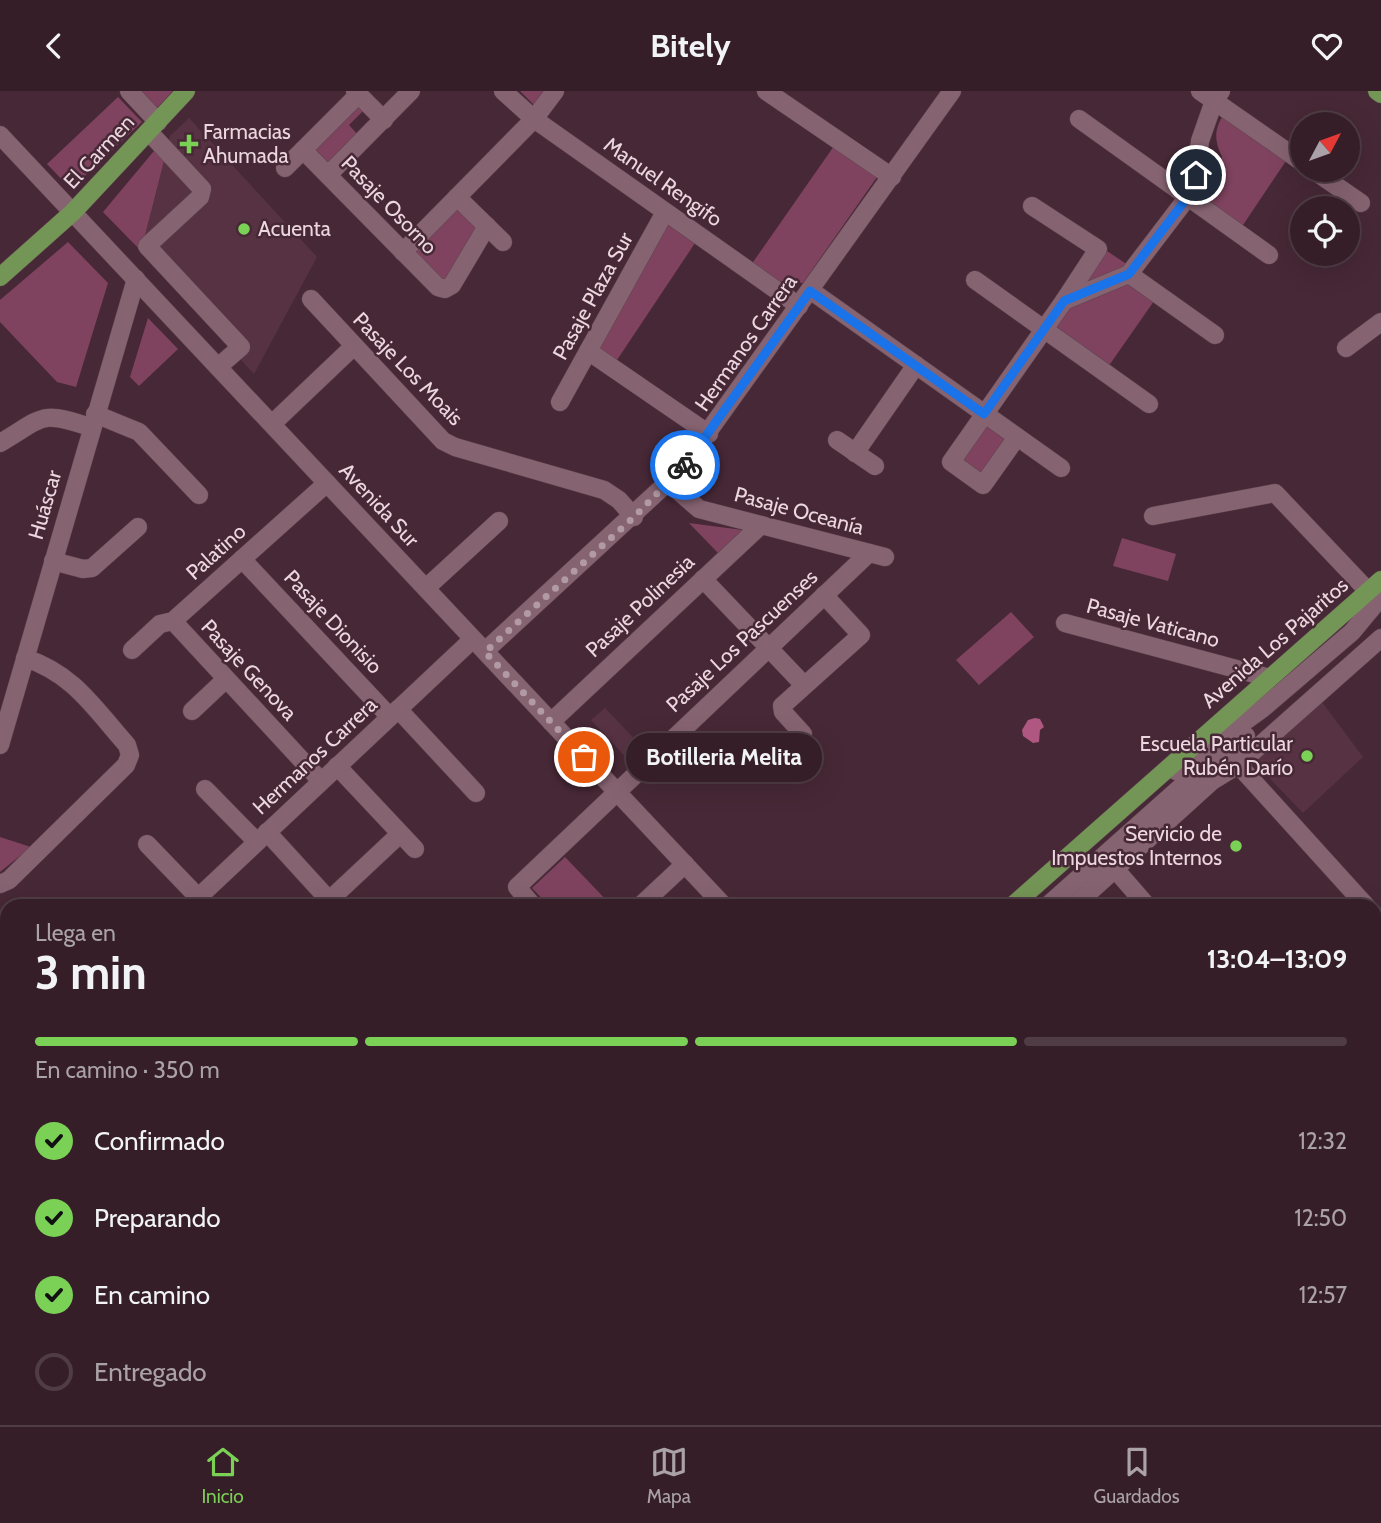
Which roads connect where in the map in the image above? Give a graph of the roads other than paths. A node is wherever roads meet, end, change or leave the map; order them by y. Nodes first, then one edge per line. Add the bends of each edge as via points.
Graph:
1 (129, 91) edge
2 (411, 91) edge
3 (555, 91) edge
4 (765, 91) edge
5 (952, 91) edge
6 (182, 93) edge
7 (357, 93) edge
8 (508, 93) edge
9 (1212, 94) edge
10 (534, 119) junction
11 (1079, 119) dead end
12 (384, 120) junction
13 (153, 127) junction
14 (4, 146) edge
15 (303, 150) junction
16 (1290, 153) edge
17 (285, 168) dead end
18 (328, 175) junction
19 (892, 177) junction
20 (1331, 182) edge
21 (457, 197) junction
22 (1187, 198) junction
23 (1362, 203) dead end
24 (1032, 206) dead end
25 (73, 212) junction
26 (665, 212) junction
27 (487, 226) junction
28 (503, 241) dead end
29 (403, 252) junction
30 (1269, 255) dead end
31 (1129, 274) junction
32 (0, 277) edge
33 (135, 279) junction
34 (975, 280) dead end
35 (810, 291) junction
36 (311, 299) dead end
37 (1064, 301) junction
38 (799, 306) junction
39 (1381, 323) edge
40 (1045, 330) junction
41 (1215, 335) dead end
42 (354, 346) junction
43 (1346, 348) dead end
44 (588, 351) junction
45 (916, 365) junction
46 (218, 367) junction
47 (560, 402) dead end
48 (1149, 404) dead end
49 (984, 414) junction
50 (93, 420) junction
51 (272, 424) junction
52 (709, 435) junction
53 (1017, 437) junction
54 (836, 440) dead end
55 (0, 443) edge
56 (855, 453) junction
57 (875, 466) dead end
58 (1061, 468) dead end
59 (327, 483) junction
60 (669, 484) junction
61 (199, 495) dead end
62 (1153, 516) dead end
63 (634, 517) junction
64 (499, 521) dead end
65 (761, 525) junction
66 (138, 527) dead end
67 (877, 555) joint
68 (242, 559) junction
69 (53, 561) junction
70 (703, 579) junction
71 (426, 588) junction
72 (1377, 590) edge
73 (824, 594) junction
74 (1381, 614) edge
75 (173, 621) junction
76 (1065, 623) dead end
77 (1381, 638) edge
78 (479, 645) junction
79 (768, 647) junction
80 (132, 650) dead end
81 (25, 658) junction
82 (226, 678) junction
83 (1270, 678) junction
84 (804, 685) junction
85 (192, 711) dead end
86 (394, 713) junction
87 (551, 722) junction
88 (803, 734) dead end
89 (1218, 741) junction
90 (0, 745) edge
91 (1238, 765) junction
92 (337, 766) junction
93 (321, 781) junction
94 (205, 789) dead end
95 (617, 792) junction
96 (476, 793) dead end
97 (400, 834) junction
98 (262, 837) junction
99 (147, 844) dead end
100 (415, 849) dead end
101 (685, 864) junction
102 (1115, 869) junction
103 (0, 884) edge
104 (191, 899) edge
105 (196, 899) edge
106 (322, 899) edge
107 (330, 899) edge
108 (527, 899) edge
109 (648, 899) edge
110 (718, 899) edge
111 (1021, 899) edge
112 (1029, 899) edge
113 (1054, 899) edge
114 (1082, 899) edge
115 (1141, 899) edge
116 (1360, 899) edge

1 - 13 street
2 - 12 street
3 - 10 street
4 - 19 street
5 - 19 street, Hermanos Carrera
6 - 13 main road, El Carmen
7 - 12 street
7 - 15 street
8 - 10 street, Manuel Rengifo
9 - 16 street
9 - 22 street
10 - 21 street
10 - 26 street, Manuel Rengifo
11 - 22 street
12 - 18 street
13 - 25 main road, El Carmen
13 - 46 street via 202,189 200,197 147,246 241,347
14 - 25 street, Avenida Sur
15 - 17 street
15 - 18 street, Pasaje Osorno
18 - 29 street, Pasaje Osorno
19 - 35 street, Hermanos Carrera
20 - 23 street
21 - 27 street
21 - 29 street
22 - 30 street
22 - 31 street
24 - 37 street via 1098,249
25 - 32 main road, El Carmen
25 - 33 street, Avenida Sur
26 - 38 street, Manuel Rengifo
26 - 44 street, Pasaje Plaza Sur
27 - 28 street
27 - 29 street, Pasaje Osorno via 452,285 445,289
31 - 37 street
31 - 41 street
33 - 46 street, Avenida Sur
33 - 50 street, Huáscar
34 - 40 street
35 - 38 street, Hermanos Carrera
35 - 45 street
36 - 42 street, Pasaje Los Moais
37 - 40 street
38 - 52 street, Hermanos Carrera
39 - 43 street
40 - 48 street
40 - 49 street
42 - 51 street
42 - 63 street, Pasaje Los Moais via 443,441 604,490
44 - 47 street, Pasaje Plaza Sur
44 - 52 street
45 - 49 street
45 - 56 street
46 - 51 street, Avenida Sur
49 - 53 street
49 - 53 street via 951,462 983,485
50 - 55 street via 52,415
50 - 61 street via 139,432
50 - 69 street, Huáscar
51 - 59 street, Avenida Sur
52 - 60 street, Hermanos Carrera
53 - 58 street
54 - 56 street
56 - 57 street
59 - 68 street, Palatino
59 - 71 street, Avenida Sur
60 - 63 street, Hermanos Carrera
60 - 65 street, Pasaje Oceanía via 699,509
62 - 72 street via 1275,493
63 - 78 street, Hermanos Carrera
64 - 71 street
65 - 67 street, Pasaje Oceanía
65 - 70 street, Pasaje Polinesia
66 - 69 street via 88,569
67 - 73 street, Pasaje Los Pascuenses
68 - 75 street, Palatino
68 - 86 street, Pasaje Dionisio
69 - 81 street, Huáscar
70 - 79 street
70 - 87 street, Pasaje Polinesia
71 - 78 street, Avenida Sur
72 - 83 main road, Avenida Los Pajaritos
72 - 89 street via 1365,618 1338,645
73 - 79 street, Pasaje Los Pascuenses
73 - 84 street via 861,635
74 - 89 street via 1320,673
75 - 80 street, Palatino via 160,624
75 - 82 street, Pasaje Genova
76 - 83 street, Pasaje Vaticano
77 - 91 street
78 - 86 street, Hermanos Carrera
78 - 87 street, Avenida Sur
79 - 84 street
79 - 95 street, Pasaje Los Pascuenses
81 - 90 street, Huáscar
81 - 103 street via 68,679 127,745 130,755 126,765
82 - 85 street
82 - 93 street, Pasaje Genova
83 - 89 main road, Avenida Los Pajaritos
84 - 88 street via 781,708
86 - 92 street, Hermanos Carrera
86 - 96 street, Pasaje Dionisio
87 - 95 street, Avenida Sur
89 - 91 street
89 - 111 main road, Avenida Los Pajaritos
89 - 112 street via 1186,762
89 - 113 street
91 - 102 street via 1212,781
91 - 116 street
92 - 93 street, Hermanos Carrera
92 - 97 street
93 - 98 street, Hermanos Carrera
94 - 98 street
95 - 101 street, Avenida Sur
95 - 108 street, Pasaje Los Pascuenses via 517,887
97 - 100 street
97 - 107 street
98 - 105 street, Hermanos Carrera
98 - 106 street
99 - 104 street
101 - 109 street
101 - 110 street, Avenida Sur
102 - 114 street
102 - 115 street

